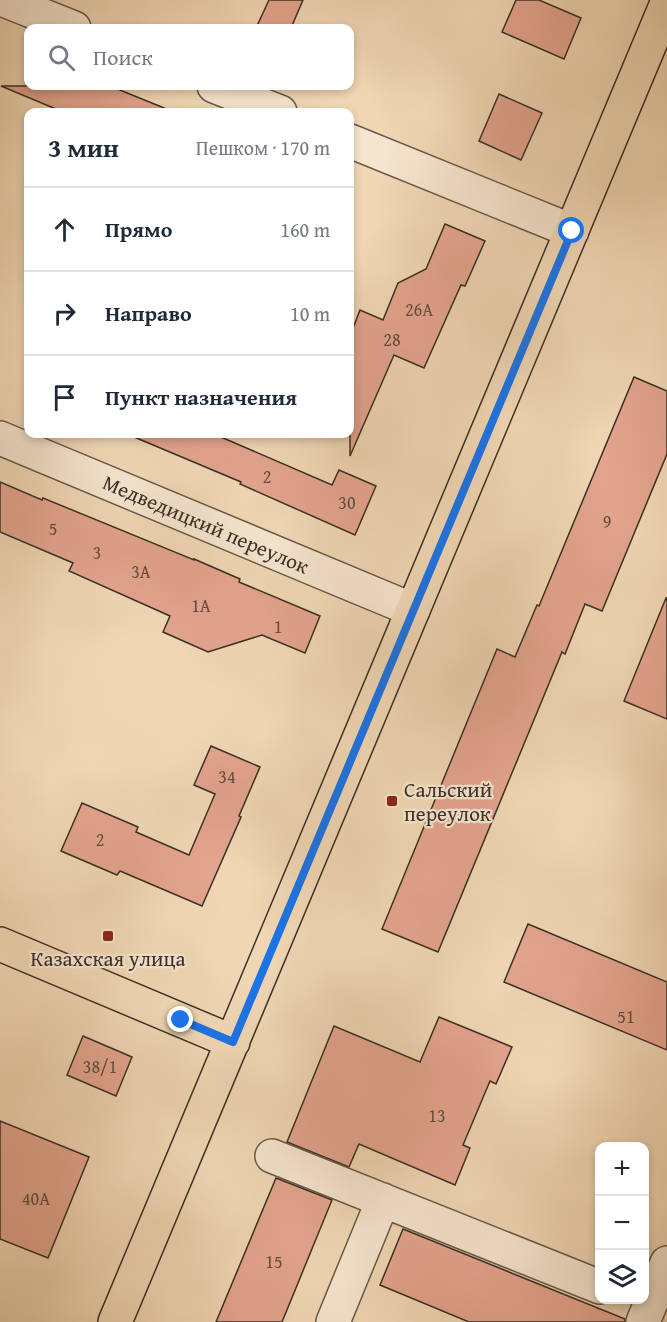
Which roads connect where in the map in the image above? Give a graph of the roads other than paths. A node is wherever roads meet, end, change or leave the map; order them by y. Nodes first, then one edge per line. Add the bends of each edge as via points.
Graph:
1 (4, 0) edge
2 (667, 3) edge
3 (64, 24) edge
4 (224, 90) edge
5 (270, 108) edge
6 (354, 143) edge
7 (572, 231) junction
8 (0, 438) edge
9 (413, 610) junction
10 (0, 944) edge
11 (233, 1042) junction
12 (272, 1156) dead end
13 (383, 1200) junction
14 (667, 1263) edge
15 (595, 1285) edge
16 (640, 1310) edge
17 (115, 1322) edge
18 (333, 1322) edge

1 - 3 street
2 - 7 main road
4 - 5 street
6 - 7 street
7 - 9 main road
8 - 9 street, Медведицкий переулок
9 - 11 main road
10 - 11 main road
11 - 17 main road
12 - 13 street
13 - 15 street
13 - 18 street
14 - 16 street

